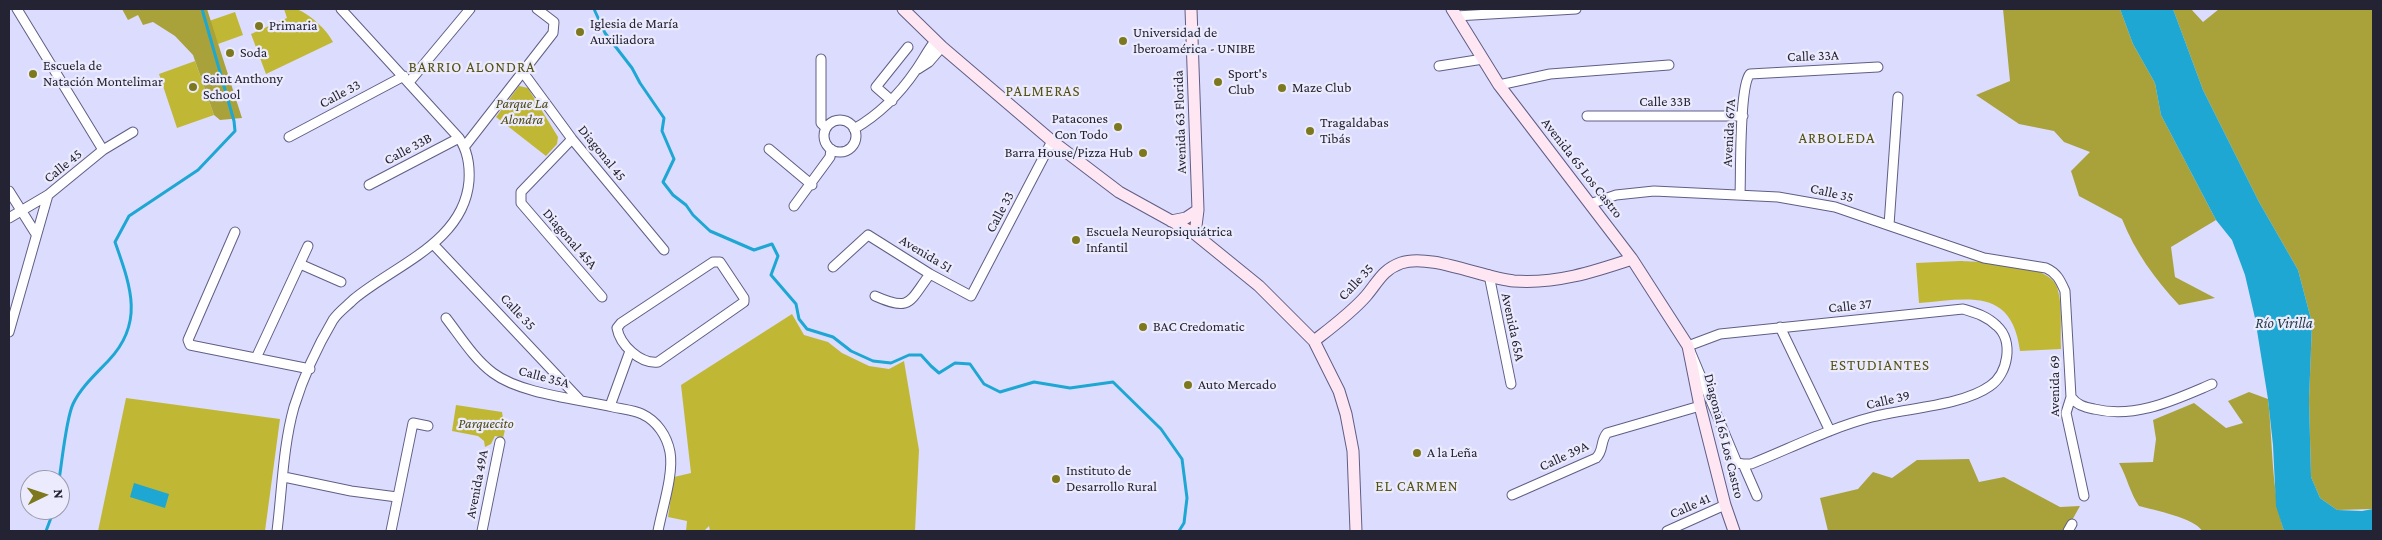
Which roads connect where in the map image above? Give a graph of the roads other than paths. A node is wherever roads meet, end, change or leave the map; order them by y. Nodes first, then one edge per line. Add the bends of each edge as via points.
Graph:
1 (17, 9) edge
2 (341, 9) edge
3 (470, 9) edge
4 (537, 9) edge
5 (903, 9) edge
6 (1191, 9) edge
7 (1576, 9) edge
8 (1454, 13) edge
9 (939, 44) junction
10 (908, 47) dead end
11 (821, 59) dead end
12 (1483, 59) junction
13 (1669, 65) dead end
14 (1439, 66) dead end
15 (1878, 66) dead end
16 (522, 71) junction
17 (1750, 74) joint
18 (407, 78) junction
19 (1499, 85) junction
20 (1898, 97) dead end
21 (892, 101) junction
22 (1587, 116) dead end
23 (1743, 116) junction
24 (826, 128) junction
25 (854, 129) junction
26 (133, 132) dead end
27 (289, 136) dead end
28 (459, 138) junction
29 (572, 139) junction
30 (1052, 141) junction
31 (465, 146) junction
32 (769, 149) dead end
33 (830, 149) junction
34 (103, 150) junction
35 (369, 185) dead end
36 (812, 185) junction
37 (9, 192) edge
38 (48, 195) junction
39 (1740, 195) junction
40 (1590, 204) junction
41 (794, 206) dead end
42 (21, 210) junction
43 (1198, 210) junction
44 (9, 218) edge
45 (1171, 221) junction
46 (1889, 225) junction
47 (235, 232) dead end
48 (36, 234) junction
49 (1194, 234) junction
50 (434, 244) junction
51 (308, 246) dead end
52 (664, 250) dead end
53 (1632, 259) junction
54 (300, 264) junction
55 (833, 267) dead end
56 (930, 274) junction
57 (1489, 275) junction
58 (2058, 276) joint
59 (342, 282) dead end
60 (875, 296) dead end
61 (971, 296) joint
62 (602, 297) dead end
63 (446, 318) dead end
64 (1780, 327) junction
65 (9, 332) edge
66 (2005, 339) joint
67 (1314, 341) junction
68 (1688, 346) junction
69 (630, 351) junction
70 (256, 358) junction
71 (310, 369) junction
72 (1511, 384) dead end
73 (2212, 384) dead end
74 (2072, 397) junction
75 (580, 400) junction
76 (610, 406) junction
77 (1700, 406) junction
78 (428, 426) dead end
79 (1830, 431) junction
80 (500, 442) dead end
81 (1743, 464) junction
82 (284, 477) junction
83 (1512, 495) dead end
84 (1758, 496) dead end
85 (2084, 496) dead end
86 (397, 498) junction
87 (1725, 505) junction
88 (277, 531) edge
89 (391, 531) edge
90 (482, 531) edge
91 (658, 531) edge
92 (1356, 531) edge
93 (1667, 531) edge
94 (1734, 531) edge

1 - 34 street
2 - 18 street
3 - 18 street, Calle 33
4 - 16 street via 554,22 555,27
5 - 9 main road
6 - 43 main road, Avenida 63 Florida
7 - 8 street
8 - 12 main road, Avenida 65 Los Castro
9 - 21 street via 929,62 917,69
9 - 30 main road
10 - 21 street via 876,87
11 - 24 street via 821,123
12 - 14 street
12 - 19 main road, Avenida 65 Los Castro
13 - 19 street via 1550,74
15 - 17 street, Calle 33A
16 - 29 street, Diagonal 45
16 - 31 street
17 - 23 street, Avenida 67A via 1746,81
18 - 27 street, Calle 33
18 - 28 street
19 - 40 main road, Avenida 65 Los Castro
20 - 46 street
21 - 25 street
22 - 23 street, Calle 33B
23 - 39 street, Avenida 67A
24 - 25 street via 834,121 843,120
24 - 33 street via 824,137
25 - 33 street via 856,135 852,146 842,152
26 - 34 street, Calle 45
28 - 31 street
28 - 35 street, Calle 33B
29 - 52 street, Diagonal 45
29 - 62 street, Diagonal 45A via 520,192 519,198
30 - 45 main road via 1119,192
30 - 61 street, Calle 33
31 - 50 street via 470,167 463,205 454,222
32 - 36 street
33 - 36 street via 830,158
34 - 38 street, Calle 45
36 - 41 street
37 - 42 street
38 - 42 street, Calle 45
38 - 48 street
39 - 40 street, Calle 35 via 1654,191 1616,195
39 - 46 street, Calle 35 via 1778,197 1835,207
40 - 53 main road, Avenida 65 Los Castro
42 - 44 street, Calle 45
42 - 48 street
43 - 45 main road via 1186,218
43 - 49 main road, Avenida 63 Florida
45 - 49 main road
46 - 58 street, Calle 35 via 1984,258 2046,268
47 - 70 street via 188,340 190,344
48 - 65 street
49 - 67 main road via 1259,286
50 - 71 street via 341,310
50 - 75 street, Calle 35
51 - 54 street
53 - 57 main road, Calle 35 via 1568,278 1538,282
53 - 68 main road, Avenida 65 Los Castro
54 - 59 street
54 - 70 street
55 - 56 street, Avenida 51 via 868,235
56 - 60 street via 905,304 896,305
56 - 61 street, Avenida 51
57 - 67 main road, Calle 35 via 1426,261 1403,262 1376,280 1367,295
57 - 72 street, Avenida 65A
58 - 74 street, Avenida 69 via 2065,290
63 - 75 street, Calle 35A via 493,373 542,393
64 - 66 street, Calle 37 via 1963,309 1982,314 1998,327
64 - 68 street, Calle 37 via 1720,334
64 - 79 street
66 - 79 street, Calle 39 via 2004,371 1991,386 1971,396 1872,417
67 - 92 main road via 1339,391 1346,414 1353,451
68 - 77 main road, Diagonal 65 Los Castro
68 - 81 street via 1737,463
69 - 69 street via 644,360 658,362 744,302 720,262 713,262 621,323 617,328 618,334
69 - 76 street
70 - 71 street
71 - 82 street via 294,408
73 - 74 street via 2156,407 2123,413 2083,407
74 - 85 street, Avenida 69 via 2066,413
75 - 76 street, Calle 35A
76 - 91 street, Calle 35A via 642,413 658,425 666,439 670,470
77 - 83 street, Calle 39A via 1607,433 1596,458
77 - 87 main road, Diagonal 65 Los Castro
78 - 86 street via 413,422
79 - 81 street, Calle 39 via 1751,464
80 - 90 street, Avenida 49A
81 - 84 street
82 - 86 street
82 - 88 street
86 - 89 street
87 - 93 street, Calle 41
87 - 94 main road, Diagonal 65 Los Castro

